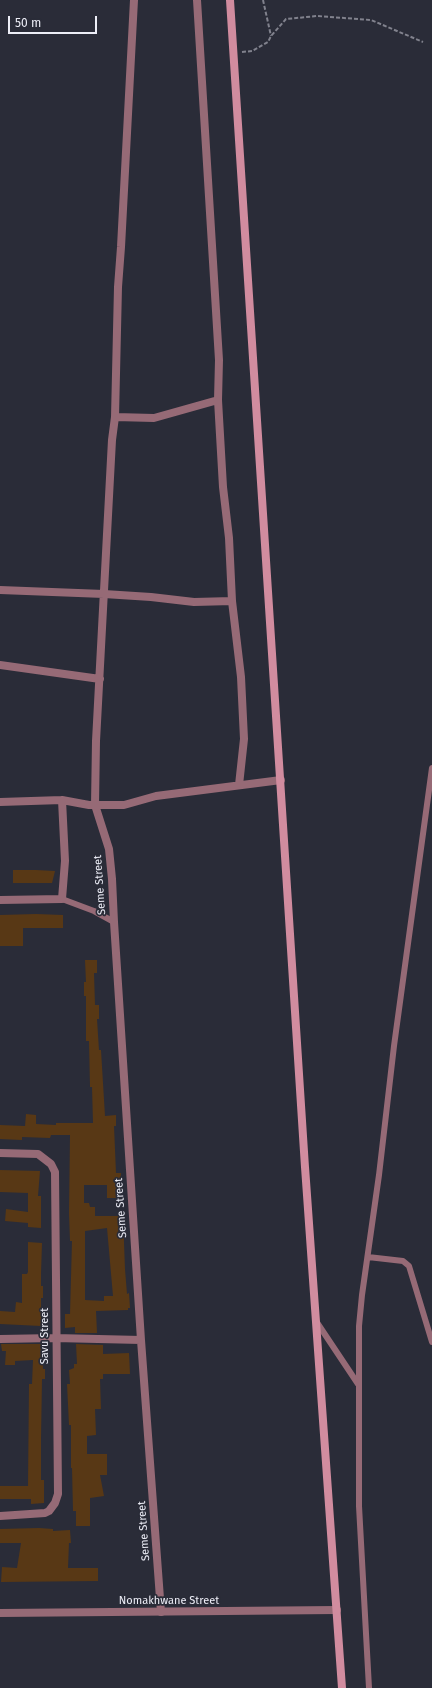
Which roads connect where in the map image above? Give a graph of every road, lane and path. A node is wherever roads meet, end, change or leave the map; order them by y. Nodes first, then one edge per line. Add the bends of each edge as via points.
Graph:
1 (134, 0) edge
2 (197, 0) edge
3 (230, 0) edge
4 (263, 0) edge
5 (271, 36) junction
6 (423, 42) dead end
7 (233, 53) junction
8 (218, 400) junction
9 (115, 417) junction
10 (0, 590) edge
11 (104, 594) junction
12 (232, 601) junction
13 (0, 665) edge
14 (100, 679) junction
15 (432, 768) edge
16 (281, 780) junction
17 (239, 785) junction
18 (62, 800) junction
19 (0, 802) edge
20 (95, 805) junction
21 (62, 899) junction
22 (0, 900) edge
23 (114, 922) junction
24 (0, 1153) edge
25 (368, 1257) junction
26 (316, 1321) junction
27 (55, 1338) junction
28 (0, 1339) edge
29 (141, 1340) junction
30 (432, 1342) edge
31 (358, 1384) junction
32 (0, 1516) edge
33 (337, 1610) junction
34 (162, 1612) junction
35 (0, 1613) edge
36 (342, 1688) edge
37 (369, 1688) edge

1 - 9 street, Seme Street via 118,287
2 - 8 street via 219,360
3 - 7 main road
4 - 5 path
5 - 6 path via 286,19 316,16 371,20
5 - 7 path via 268,42 252,51
7 - 16 main road
8 - 9 street via 154,418
8 - 12 street
9 - 11 street, Seme Street
10 - 11 street
11 - 12 street via 194,602
11 - 14 street, Seme Street
12 - 17 street via 241,677 244,739
13 - 14 street
14 - 20 street, Seme Street
15 - 25 lane
16 - 17 street
16 - 26 main road
17 - 20 street via 156,796 124,805
18 - 19 street
18 - 20 street
18 - 21 street via 65,861
20 - 23 street, Seme Street via 109,849
21 - 22 street
21 - 23 lane
23 - 29 street, Seme Street
24 - 27 street, Savu Street via 38,1154 51,1164 55,1172
25 - 30 lane via 403,1261 409,1266
25 - 31 lane via 362,1295
26 - 31 lane
26 - 33 main road
27 - 28 street
27 - 29 street
27 - 32 street, Savu Street via 57,1499 45,1513
29 - 34 street, Seme Street
31 - 37 lane via 358,1506
33 - 34 street, Nomakhwane Street
33 - 36 main road
34 - 35 street, Nomakhwane Street

